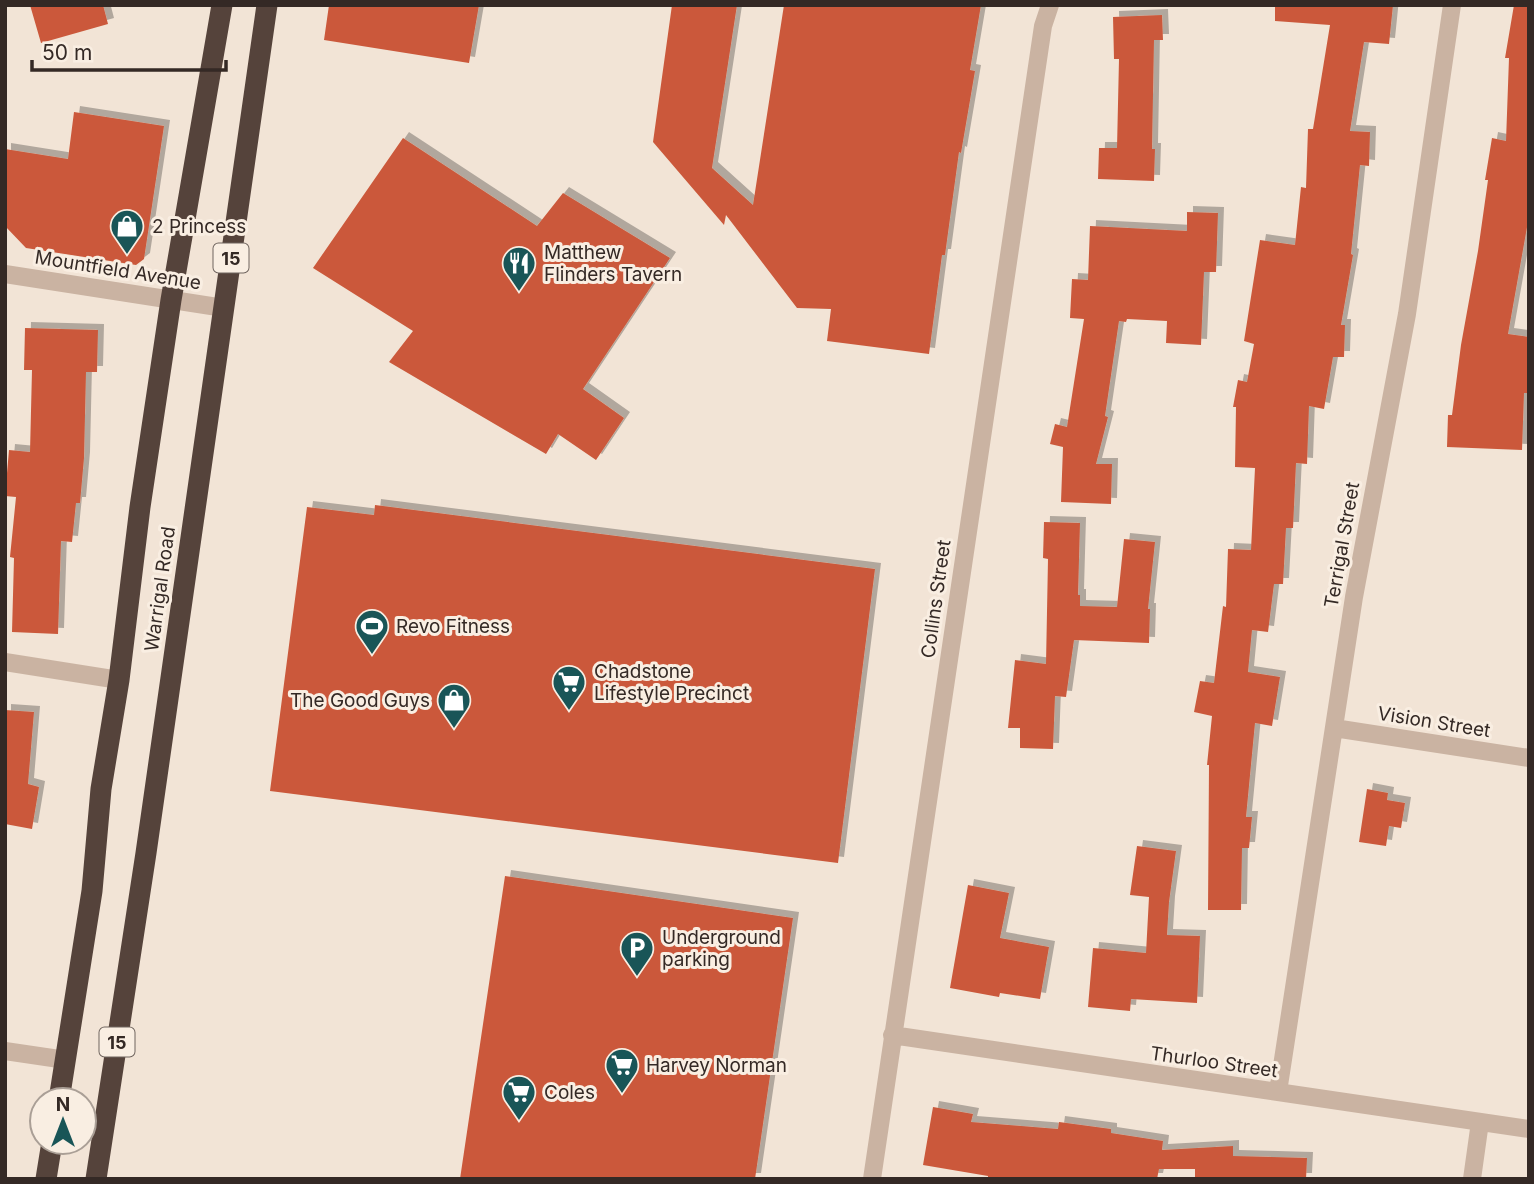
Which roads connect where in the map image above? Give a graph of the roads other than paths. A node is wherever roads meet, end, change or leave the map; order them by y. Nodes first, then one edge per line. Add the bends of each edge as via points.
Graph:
1 (222, 5) edge
2 (267, 5) edge
3 (1042, 5) edge
4 (1051, 5) edge
5 (1452, 5) edge
6 (1043, 26) junction
7 (5, 274) edge
8 (171, 300) junction
9 (224, 309) junction
10 (5, 662) edge
11 (118, 680) junction
12 (1334, 728) junction
13 (1529, 758) edge
14 (892, 1035) junction
15 (5, 1051) edge
16 (66, 1060) junction
17 (61, 1086) edge
18 (1278, 1092) junction
19 (1480, 1122) junction
20 (1529, 1129) edge
21 (50, 1156) edge
22 (46, 1179) edge
23 (96, 1179) edge
24 (872, 1179) edge
25 (1472, 1179) edge

1 - 8 highway, Warrigal Road / 15
2 - 9 highway, Warrigal Road / 15
3 - 6 street, Collins Street
4 - 6 street, Collins Street
5 - 12 street, Terrigal Street via 1407,314
6 - 14 street, Collins Street
7 - 8 street, Mountfield Avenue
8 - 9 street, Mountfield Avenue
8 - 11 highway, Warrigal Road / 15
9 - 23 highway, Warrigal Road / 15
10 - 11 street
11 - 16 highway, Warrigal Road / 15
12 - 13 street, Vision Street
12 - 18 street, Terrigal Street
14 - 18 street, Thurloo Street
14 - 24 street, Collins Street
15 - 16 street
16 - 17 highway, Warrigal Road / 15
18 - 19 street, Thurloo Street
19 - 20 street, Thurloo Street
19 - 25 street
21 - 22 highway

